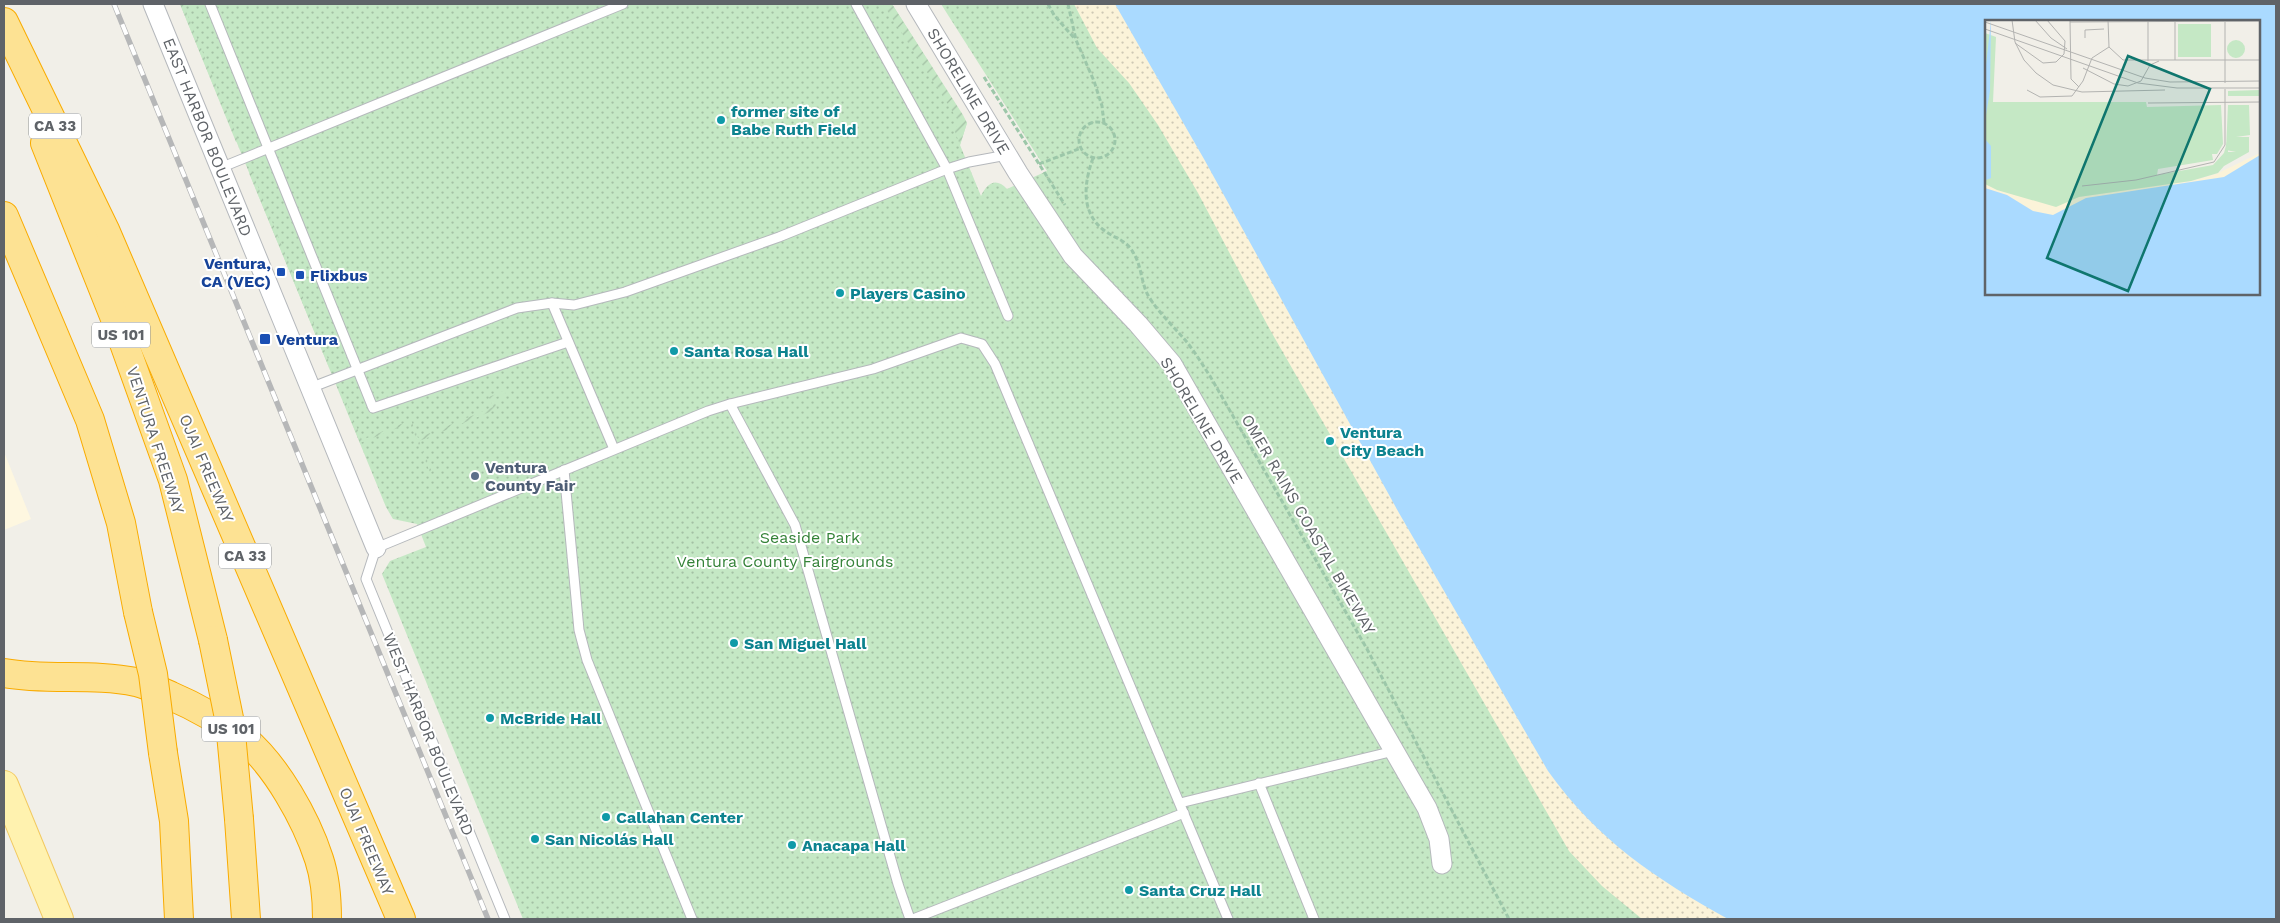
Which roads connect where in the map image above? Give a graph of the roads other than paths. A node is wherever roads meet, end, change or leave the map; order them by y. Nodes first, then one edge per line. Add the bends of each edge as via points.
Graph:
1 (153, 4) edge
2 (210, 4) edge
3 (623, 4) edge
4 (856, 4) edge
5 (916, 4) edge
6 (4, 22) edge
7 (4, 39) edge
8 (268, 149) junction
9 (1008, 155) junction
10 (220, 168) junction
11 (947, 168) junction
12 (4, 216) edge
13 (552, 303) junction
14 (1008, 316) dead end
15 (568, 342) junction
16 (357, 370) junction
17 (310, 388) junction
18 (730, 404) junction
19 (614, 450) junction
20 (564, 470) junction
21 (376, 548) junction
22 (4, 673) edge
23 (55, 678) junction
24 (4, 693) edge
25 (1394, 751) junction
26 (1259, 783) junction
27 (4, 785) edge
28 (1180, 803) junction
29 (1184, 813) junction
30 (1442, 864) dead end
31 (59, 919) edge
32 (179, 919) edge
33 (246, 919) edge
34 (327, 919) edge
35 (401, 919) edge
36 (505, 919) edge
37 (692, 919) edge
38 (912, 919) edge
39 (1228, 919) edge
40 (1314, 919) edge

1 - 10 street, EAST HARBOR BOULEVARD
2 - 8 lane
3 - 8 lane
4 - 11 lane
5 - 9 street, SHORELINE DRIVE
6 - 35 highway, OJAI FREEWAY / CA 33 via 105,230
7 - 33 highway, VENTURA FREEWAY / US 101, bridge via 116,322 173,480 230,723
8 - 10 lane
8 - 16 lane
9 - 11 lane
9 - 25 street, SHORELINE DRIVE via 1073,256 1172,364
10 - 17 street, EAST HARBOR BOULEVARD
11 - 13 lane via 770,240 625,292 574,305
11 - 14 lane
12 - 32 highway, bridge via 90,420 121,523 153,674 174,820
13 - 15 lane
13 - 16 lane via 517,308
15 - 16 lane via 374,408
15 - 19 lane
16 - 17 lane
17 - 21 street, EAST HARBOR BOULEVARD
18 - 19 lane
18 - 28 lane via 873,369 961,338 982,344 995,364
18 - 38 lane via 795,525 898,884
19 - 20 lane
20 - 21 lane
20 - 37 lane via 579,630 586,660
21 - 36 lane, WEST HARBOR BOULEVARD via 366,579
22 - 23 highway
23 - 24 highway
23 - 34 highway via 105,677 138,682 194,706 244,739 272,769 296,808 320,860
25 - 26 lane
25 - 30 street, SHORELINE DRIVE via 1434,824
26 - 28 lane
26 - 40 lane
27 - 31 main road
28 - 29 lane
29 - 38 lane
29 - 39 lane

